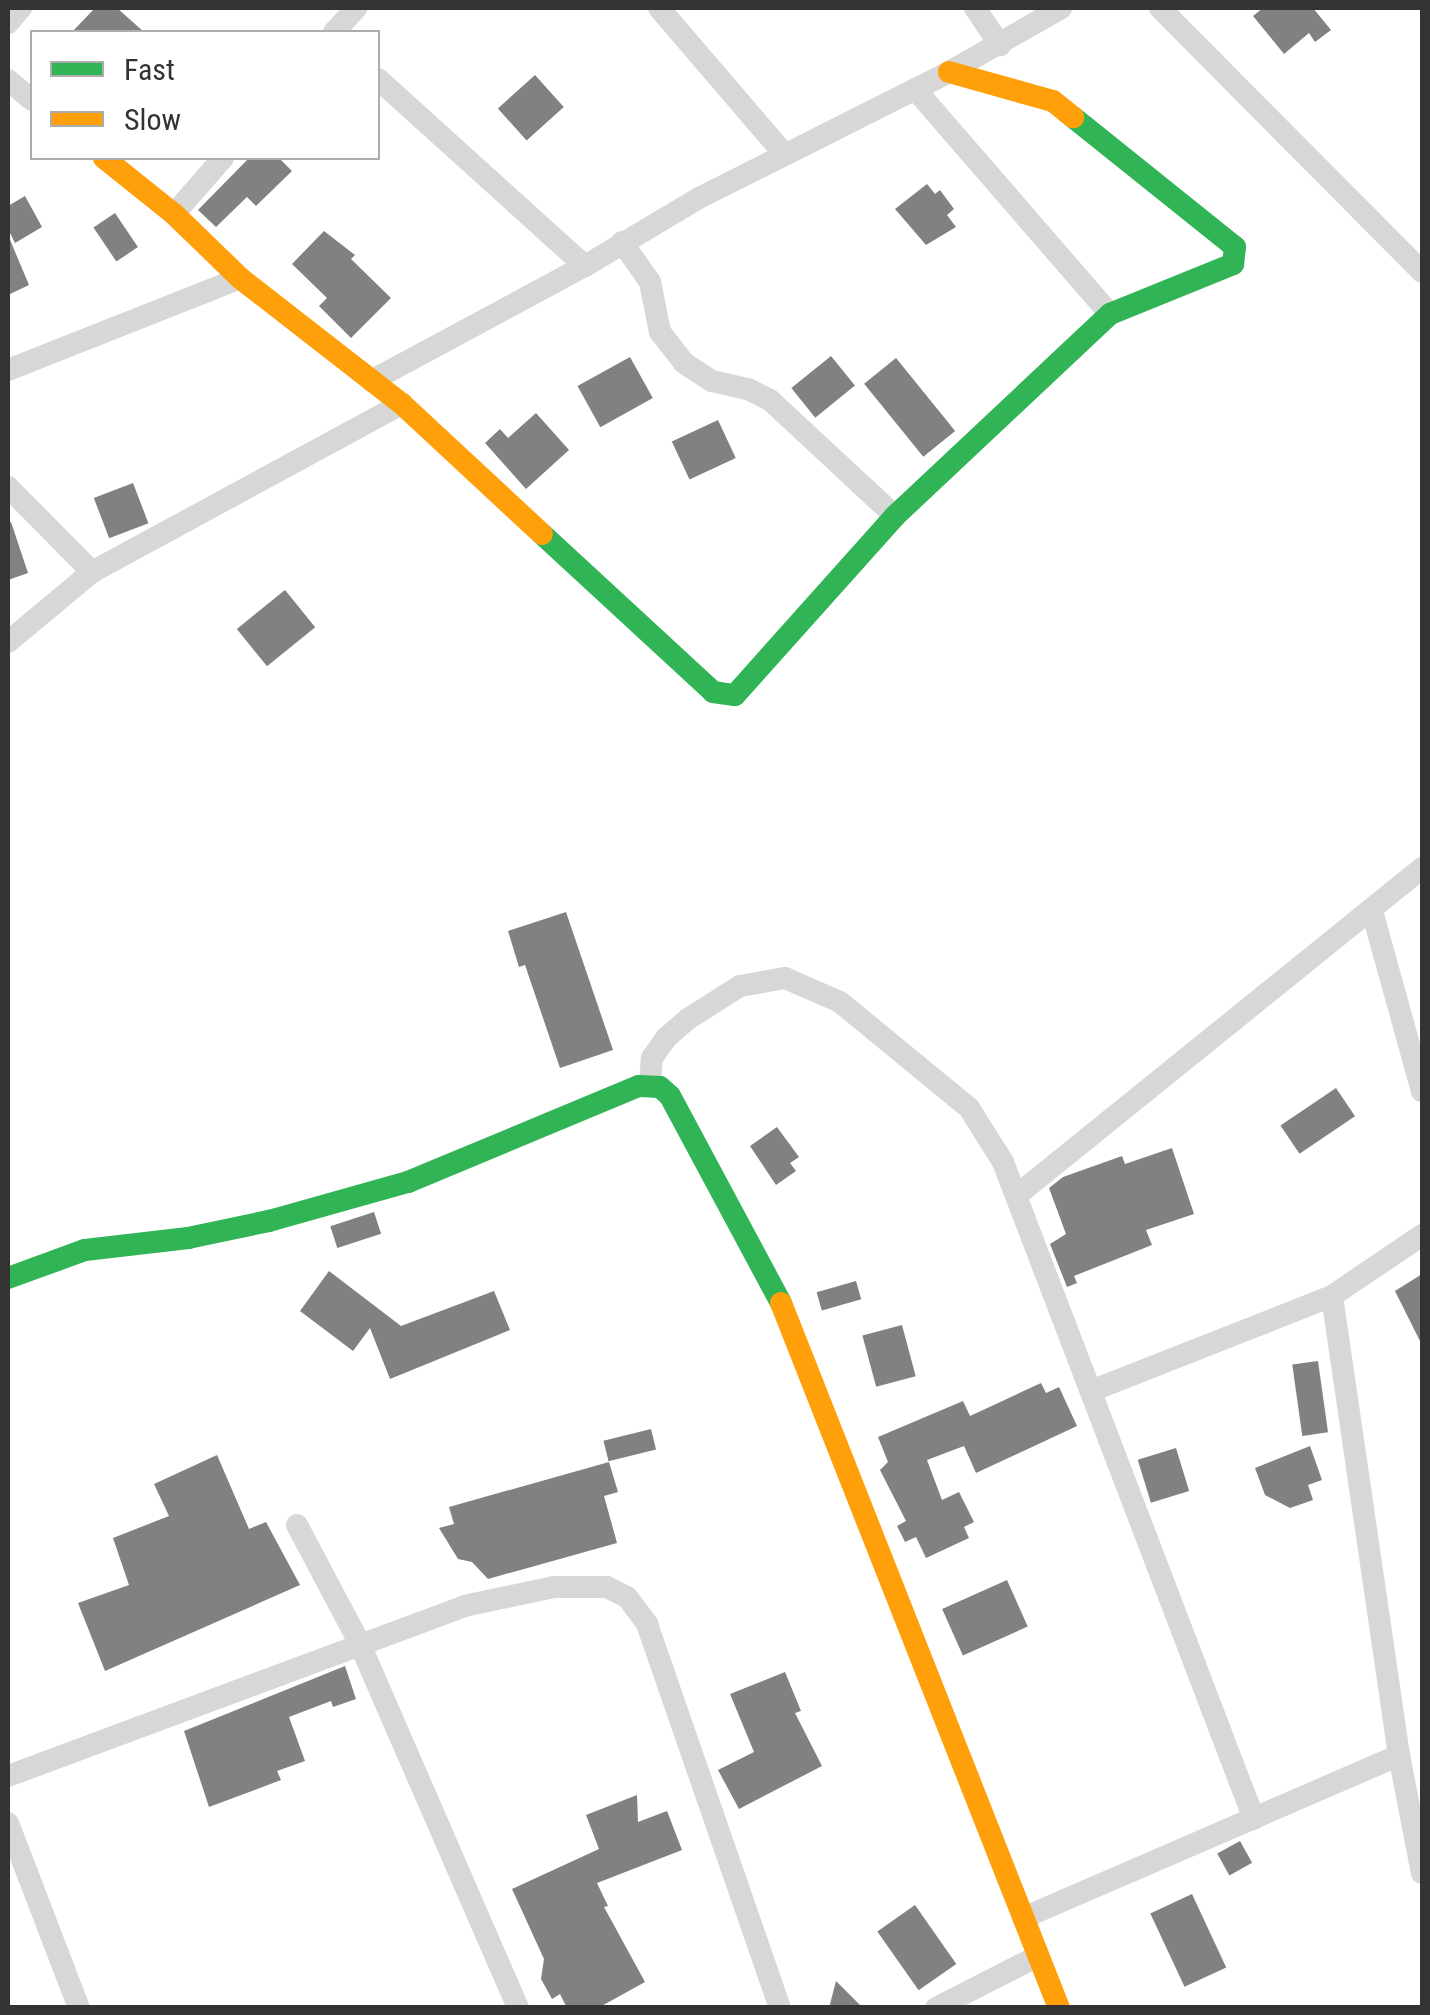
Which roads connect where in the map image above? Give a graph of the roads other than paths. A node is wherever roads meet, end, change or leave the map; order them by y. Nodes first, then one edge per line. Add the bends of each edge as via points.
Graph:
1 (21, 8) edge
2 (356, 8) edge
3 (659, 8) edge
4 (976, 8) edge
5 (1061, 8) edge
6 (1160, 8) edge
7 (8, 23) edge
8 (336, 30) edge
9 (1000, 45) junction
10 (949, 72) junction
11 (8, 80) edge
12 (380, 81) edge
13 (915, 89) junction
14 (30, 98) edge
15 (784, 154) junction
16 (106, 160) edge
17 (222, 160) edge
18 (174, 214) junction
19 (622, 242) junction
20 (585, 266) junction
21 (1422, 272) edge
22 (240, 278) junction
23 (1110, 314) junction
24 (8, 370) edge
25 (371, 381) junction
26 (402, 404) junction
27 (8, 488) edge
28 (895, 516) junction
29 (92, 572) junction
30 (8, 642) edge
31 (1422, 868) edge
32 (1372, 911) junction
33 (650, 1084) junction
34 (1422, 1091) edge
35 (1016, 1196) junction
36 (1422, 1235) edge
37 (8, 1278) edge
38 (1332, 1296) junction
39 (1091, 1392) junction
40 (296, 1525) dead end
41 (359, 1642) junction
42 (1400, 1755) junction
43 (8, 1776) edge
44 (1254, 1820) junction
45 (8, 1823) edge
46 (1422, 1873) edge
47 (1023, 1918) junction
48 (1038, 1956) junction
49 (79, 2008) edge
50 (518, 2008) edge
51 (780, 2008) edge
52 (936, 2008) edge
53 (1059, 2008) edge

1 - 7 street
2 - 8 street
3 - 15 street
4 - 9 street
5 - 9 street
6 - 21 street
9 - 10 street
10 - 13 street
10 - 23 street via 1053,101 1234,246 1233,264
11 - 14 street
12 - 20 street
13 - 15 street
13 - 23 street
15 - 19 street
16 - 18 street
17 - 18 street
18 - 22 street
19 - 20 street
19 - 28 street via 650,282 660,332 684,363 712,382 770,400
20 - 25 street
22 - 24 street
22 - 25 street
23 - 28 street
25 - 26 street
26 - 28 street via 713,692 725,696 735,695
26 - 29 street
27 - 29 street
29 - 30 street
31 - 32 street
32 - 34 street
32 - 35 street
33 - 35 street via 652,1058 688,1019 740,986 785,978 840,1002 969,1108 990,1135
33 - 37 street via 408,1182 253,1225 85,1250
33 - 47 street via 670,1096 776,1290
35 - 39 street
36 - 38 street
38 - 39 street
38 - 42 street
39 - 44 street
40 - 41 street
41 - 43 street
41 - 50 street
41 - 51 street via 464,1606 538,1590 593,1584 627,1597 647,1624
42 - 44 street
42 - 46 street
44 - 47 street
45 - 49 street
47 - 48 street
48 - 52 street
48 - 53 street

